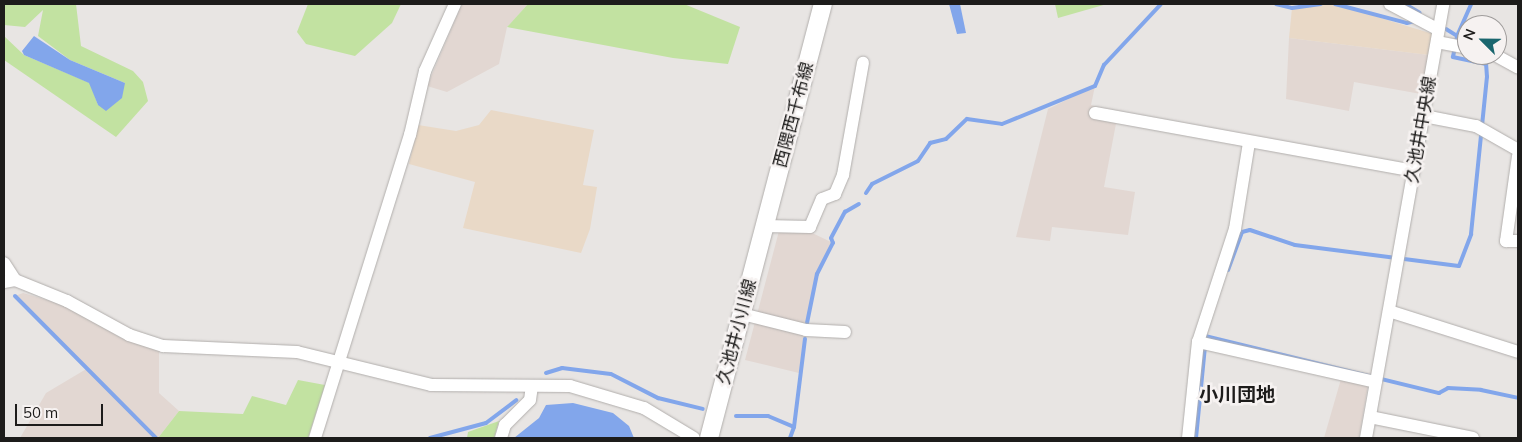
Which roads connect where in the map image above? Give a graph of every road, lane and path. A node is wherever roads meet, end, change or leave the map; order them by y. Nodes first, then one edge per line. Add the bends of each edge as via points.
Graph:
1 (455, 4) edge
2 (823, 4) edge
3 (1390, 4) edge
4 (1443, 4) edge
5 (1438, 36) junction
6 (1457, 46) edge
7 (863, 62) dead end
8 (1507, 62) edge
9 (1518, 68) edge
10 (1095, 113) dead end
11 (1424, 116) junction
12 (1249, 143) junction
13 (1518, 150) edge
14 (1518, 156) edge
15 (1414, 171) junction
16 (765, 226) junction
17 (1518, 241) edge
18 (4, 263) edge
19 (10, 281) edge
20 (1389, 311) junction
21 (742, 314) junction
22 (845, 332) dead end
23 (1203, 343) junction
24 (1518, 352) edge
25 (340, 363) junction
26 (1377, 378) junction
27 (532, 386) junction
28 (1370, 417) junction
29 (315, 438) edge
30 (501, 438) edge
31 (694, 438) edge
32 (709, 438) edge
33 (1188, 438) edge
34 (1366, 438) edge
35 (1474, 438) edge

1 - 25 street via 425,71
2 - 16 street, 西隈西千布線
3 - 5 street
4 - 5 street, 久池井中央線
5 - 6 street
5 - 11 street, 久池井中央線
7 - 16 street via 843,175 835,194 822,199 810,227
8 - 9 street
10 - 12 street
11 - 13 street via 1480,130
11 - 15 street, 久池井中央線
12 - 15 street
12 - 23 street via 1235,229
14 - 17 street via 1506,241
15 - 20 street, 久池井中央線
16 - 21 street, 久池井小川線
18 - 19 street
19 - 25 street via 129,335 163,346 297,352
20 - 24 street
20 - 26 street, 久池井中央線
21 - 22 street via 806,330
21 - 32 street, 久池井小川線
23 - 26 street
23 - 33 street
25 - 27 street via 431,385
25 - 29 street
26 - 28 street, 久池井中央線
27 - 30 street via 530,400 505,425
27 - 31 street via 570,386 611,395 644,408
28 - 34 street, 久池井中央線
28 - 35 street

